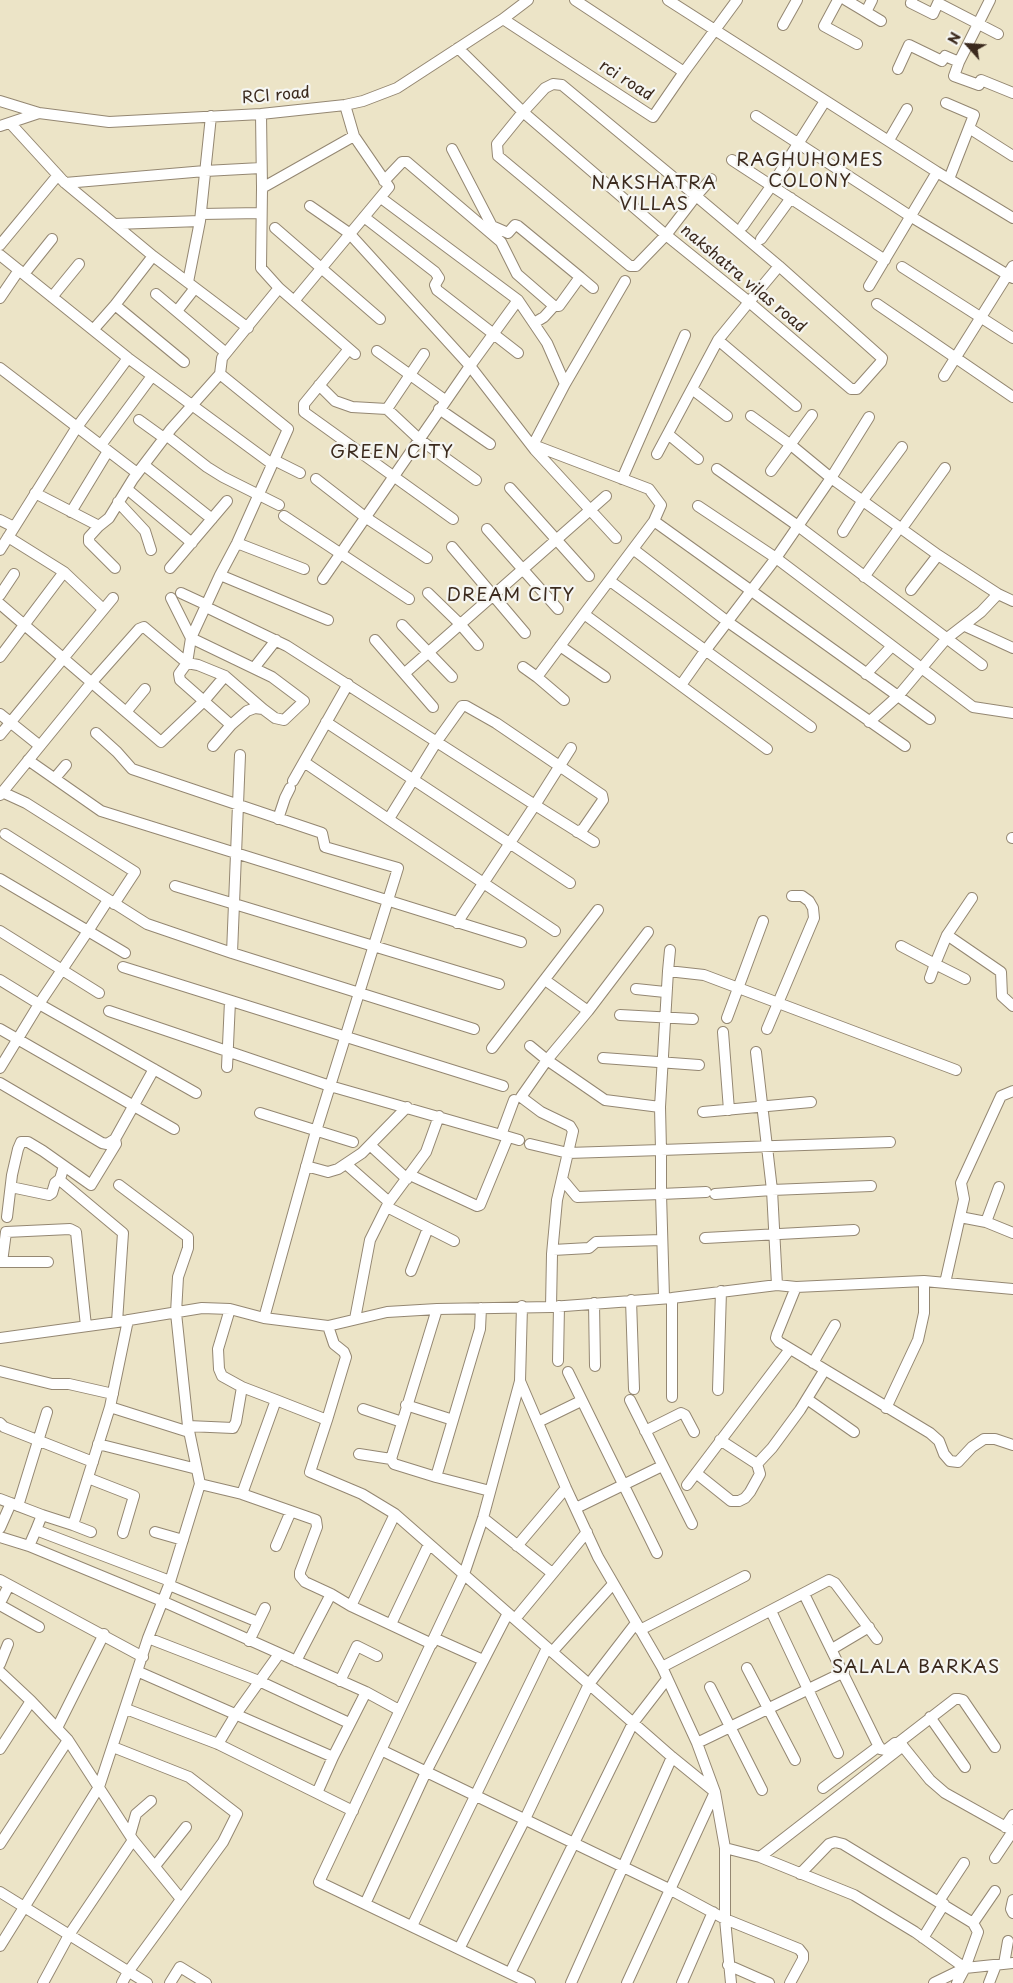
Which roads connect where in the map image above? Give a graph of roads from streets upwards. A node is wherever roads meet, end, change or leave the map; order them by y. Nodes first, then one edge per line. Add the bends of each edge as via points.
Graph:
1 (528, 0) edge
2 (575, 0) edge
3 (668, 0) edge
4 (737, 0) edge
5 (797, 0) edge
6 (838, 0) edge
7 (846, 0) edge
8 (872, 0) edge
9 (912, 0) edge
10 (990, 0) edge
11 (866, 12) junction
12 (503, 20) junction
13 (881, 21) dead end
14 (977, 24) junction
15 (783, 25) dead end
16 (715, 31) junction
17 (998, 34) dead end
18 (857, 44) dead end
19 (458, 48) junction
20 (959, 62) junction
21 (898, 69) dead end
22 (684, 72) junction
23 (1013, 93) edge
24 (0, 100) edge
25 (825, 101) junction
26 (946, 103) dead end
27 (345, 105) junction
28 (907, 109) dead end
29 (523, 112) junction
30 (39, 113) junction
31 (261, 114) junction
32 (211, 116) junction
33 (756, 116) dead end
34 (11, 124) junction
35 (0, 126) edge
36 (969, 128) junction
37 (354, 136) junction
38 (889, 140) junction
39 (798, 143) junction
40 (452, 149) dead end
41 (1013, 156) edge
42 (732, 160) dead end
43 (261, 168) junction
44 (205, 171) junction
45 (937, 172) junction
46 (58, 175) junction
47 (710, 179) dead end
48 (948, 179) junction
49 (384, 181) junction
50 (65, 183) junction
51 (772, 185) junction
52 (262, 188) junction
53 (696, 196) junction
54 (381, 198) junction
55 (791, 198) junction
56 (310, 206) dead end
57 (261, 213) junction
58 (910, 216) junction
59 (200, 217) junction
60 (364, 217) junction
61 (1013, 218) edge
62 (114, 224) junction
63 (492, 226) junction
64 (743, 226) dead end
65 (275, 228) dead end
66 (349, 233) junction
67 (666, 235) junction
68 (52, 239) dead end
69 (760, 239) dead end
70 (500, 242) junction
71 (0, 245) edge
72 (0, 255) edge
73 (153, 256) junction
74 (885, 260) junction
75 (80, 264) dead end
76 (779, 266) junction
77 (902, 267) dead end
78 (320, 268) junction
79 (21, 272) junction
80 (1011, 273) edge
81 (580, 276) junction
82 (625, 281) dead end
83 (192, 285) junction
84 (869, 286) dead end
85 (279, 288) junction
86 (593, 288) dead end
87 (156, 294) dead end
88 (52, 297) junction
89 (0, 298) edge
90 (518, 300) junction
91 (294, 301) junction
92 (750, 302) junction
93 (877, 304) dead end
94 (115, 305) junction
95 (554, 306) junction
96 (176, 311) junction
97 (981, 317) junction
98 (380, 319) dead end
99 (534, 323) junction
100 (248, 328) junction
101 (92, 330) junction
102 (493, 334) junction
103 (685, 335) dead end
104 (1013, 338) edge
105 (718, 340) junction
106 (377, 351) dead end
107 (226, 353) junction
108 (518, 353) dead end
109 (424, 354) dead end
110 (128, 358) junction
111 (954, 359) junction
112 (184, 362) dead end
113 (470, 366) junction
114 (0, 368) edge
115 (220, 374) junction
116 (410, 375) junction
117 (152, 376) junction
118 (944, 376) dead end
119 (565, 384) junction
120 (319, 385) junction
121 (692, 389) junction
122 (1013, 397) edge
123 (446, 400) junction
124 (193, 405) junction
125 (796, 406) dead end
126 (387, 409) junction
127 (439, 410) junction
128 (812, 415) dead end
129 (727, 416) dead end
130 (751, 416) dead end
131 (869, 417) dead end
132 (139, 420) dead end
133 (77, 428) junction
134 (668, 434) junction
135 (165, 437) junction
136 (418, 439) junction
137 (490, 444) dead end
138 (533, 445) junction
139 (791, 445) junction
140 (902, 447) dead end
141 (104, 448) junction
142 (657, 454) dead end
143 (698, 460) dead end
144 (273, 462) junction
145 (945, 468) dead end
146 (140, 469) junction
147 (718, 469) dead end
148 (771, 472) dead end
149 (300, 473) dead end
150 (392, 477) junction
151 (831, 478) junction
152 (316, 479) dead end
153 (622, 479) junction
154 (476, 480) dead end
155 (510, 488) dead end
156 (127, 489) junction
157 (35, 493) junction
158 (258, 495) junction
159 (606, 496) dead end
160 (863, 500) junction
161 (227, 501) dead end
162 (118, 502) junction
163 (279, 505) dead end
164 (698, 506) dead end
165 (591, 510) junction
166 (71, 512) junction
167 (284, 516) dead end
168 (365, 517) junction
169 (212, 519) junction
170 (453, 519) dead end
171 (0, 520) edge
172 (654, 521) junction
173 (99, 526) junction
174 (798, 526) junction
175 (14, 527) junction
176 (487, 528) dead end
177 (901, 528) junction
178 (843, 532) dead end
179 (8, 537) junction
180 (616, 538) dead end
181 (556, 540) junction
182 (192, 543) junction
183 (237, 544) junction
184 (452, 547) dead end
185 (0, 550) edge
186 (151, 550) dead end
187 (634, 550) junction
188 (340, 553) junction
189 (938, 555) junction
190 (427, 558) dead end
191 (776, 558) junction
192 (115, 568) dead end
193 (170, 568) dead end
194 (304, 569) dead end
195 (523, 569) junction
196 (64, 572) junction
197 (14, 574) dead end
198 (220, 575) junction
199 (590, 576) dead end
200 (864, 577) junction
201 (322, 579) dead end
202 (610, 581) junction
203 (911, 590) dead end
204 (750, 591) junction
205 (181, 593) dead end
206 (428, 594) dead end
207 (998, 594) junction
208 (0, 595) edge
209 (493, 595) junction
210 (113, 598) dead end
211 (171, 598) dead end
212 (409, 599) dead end
213 (1013, 601) edge
214 (0, 604) edge
215 (206, 606) junction
216 (103, 609) junction
217 (558, 609) dead end
218 (584, 614) junction
219 (328, 620) dead end
220 (728, 622) junction
221 (25, 624) junction
222 (460, 624) junction
223 (402, 625) dead end
224 (965, 626) junction
225 (525, 633) dead end
226 (191, 638) junction
227 (946, 639) junction
228 (276, 640) junction
229 (374, 640) dead end
230 (478, 645) dead end
231 (560, 646) junction
232 (892, 646) junction
233 (1013, 648) edge
234 (705, 651) junction
235 (428, 653) junction
236 (0, 657) edge
237 (63, 658) junction
238 (187, 663) junction
239 (523, 666) dead end
240 (982, 666) dead end
241 (254, 668) junction
242 (922, 669) junction
243 (405, 673) junction
244 (866, 674) junction
245 (225, 676) junction
246 (452, 677) dead end
247 (537, 677) junction
248 (605, 677) dead end
249 (92, 682) junction
250 (348, 684) junction
251 (682, 685) junction
252 (145, 689) dead end
253 (899, 694) junction
254 (564, 700) dead end
255 (203, 702) junction
256 (433, 707) dead end
257 (263, 709) junction
258 (126, 712) junction
259 (1013, 713) edge
260 (0, 714) edge
261 (930, 719) dead end
262 (10, 722) junction
263 (326, 722) junction
264 (869, 722) junction
265 (231, 725) junction
266 (811, 727) dead end
267 (96, 733) dead end
268 (0, 735) edge
269 (437, 741) junction
270 (40, 746) junction
271 (213, 746) dead end
272 (905, 746) dead end
273 (571, 748) dead end
274 (767, 749) dead end
275 (240, 755) dead end
276 (28, 760) junction
277 (304, 762) junction
278 (66, 765) dead end
279 (559, 767) junction
280 (55, 778) junction
281 (412, 780) junction
282 (1, 793) edge
283 (238, 805) junction
284 (535, 805) junction
285 (278, 819) junction
286 (391, 821) junction
287 (577, 832) junction
288 (3, 833) edge
289 (510, 841) junction
290 (594, 842) dead end
291 (0, 845) edge
292 (236, 854) junction
293 (0, 879) edge
294 (570, 882) dead end
295 (483, 883) junction
296 (174, 886) dead end
297 (792, 896) dead end
298 (972, 898) dead end
299 (388, 901) junction
300 (111, 902) junction
301 (234, 904) junction
302 (598, 910) dead end
303 (764, 921) dead end
304 (457, 923) junction
305 (88, 931) junction
306 (555, 931) dead end
307 (0, 932) edge
308 (648, 932) dead end
309 (947, 935) junction
310 (521, 942) dead end
311 (374, 946) junction
312 (901, 946) dead end
313 (670, 950) dead end
314 (125, 953) dead end
315 (232, 953) junction
316 (935, 964) junction
317 (124, 967) dead end
318 (62, 970) junction
319 (668, 971) junction
320 (930, 978) dead end
321 (965, 979) dead end
322 (0, 980) edge
323 (545, 980) junction
324 (499, 984) dead end
325 (636, 989) dead end
326 (739, 989) junction
327 (665, 992) junction
328 (99, 993) dead end
329 (359, 993) junction
330 (230, 1001) junction
331 (39, 1004) junction
332 (778, 1004) junction
333 (1013, 1006) edge
334 (109, 1011) dead end
335 (588, 1011) junction
336 (620, 1015) dead end
337 (665, 1017) junction
338 (728, 1018) dead end
339 (693, 1019) dead end
340 (0, 1029) edge
341 (474, 1029) dead end
342 (767, 1029) dead end
343 (723, 1032) dead end
344 (345, 1037) junction
345 (17, 1040) junction
346 (530, 1046) dead end
347 (492, 1048) dead end
348 (228, 1051) junction
349 (756, 1052) dead end
350 (603, 1058) dead end
351 (547, 1060) junction
352 (663, 1062) junction
353 (699, 1065) dead end
354 (227, 1067) dead end
355 (0, 1068) edge
356 (154, 1069) junction
357 (956, 1070) dead end
358 (0, 1083) edge
359 (330, 1086) junction
360 (503, 1086) dead end
361 (1013, 1091) edge
362 (196, 1093) dead end
363 (514, 1100) dead end
364 (812, 1102) dead end
365 (132, 1106) junction
366 (762, 1106) junction
367 (407, 1107) junction
368 (660, 1107) junction
369 (730, 1110) junction
370 (703, 1112) dead end
371 (260, 1113) dead end
372 (439, 1116) junction
373 (174, 1129) dead end
374 (316, 1130) junction
375 (504, 1136) junction
376 (115, 1139) junction
377 (519, 1140) dead end
378 (353, 1142) dead end
379 (890, 1142) dead end
380 (530, 1144) dead end
381 (370, 1145) junction
382 (767, 1146) junction
383 (661, 1150) junction
384 (568, 1153) junction
385 (346, 1164) junction
386 (64, 1166) junction
387 (306, 1166) junction
388 (408, 1177) junction
389 (60, 1179) junction
390 (562, 1179) junction
391 (119, 1185) dead end
392 (871, 1186) dead end
393 (11, 1187) junction
394 (1000, 1187) dead end
395 (772, 1190) junction
396 (661, 1194) junction
397 (388, 1204) junction
398 (3, 1217) edge
399 (960, 1217) junction
400 (986, 1222) junction
401 (428, 1228) junction
402 (854, 1230) dead end
403 (6, 1232) junction
404 (1013, 1232) edge
405 (775, 1234) junction
406 (705, 1238) dead end
407 (662, 1240) junction
408 (454, 1241) dead end
409 (553, 1250) junction
410 (1, 1262) edge
411 (48, 1262) dead end
412 (411, 1271) dead end
413 (924, 1281) junction
414 (945, 1283) junction
415 (777, 1285) junction
416 (796, 1287) junction
417 (1013, 1289) edge
418 (721, 1291) junction
419 (668, 1298) junction
420 (631, 1300) junction
421 (594, 1303) junction
422 (522, 1306) junction
423 (555, 1306) junction
424 (482, 1308) junction
425 (230, 1309) junction
426 (437, 1309) junction
427 (176, 1313) junction
428 (264, 1318) junction
429 (355, 1319) junction
430 (128, 1320) junction
431 (116, 1322) junction
432 (835, 1325) dead end
433 (86, 1326) junction
434 (328, 1326) junction
435 (0, 1338) edge
436 (790, 1349) junction
437 (558, 1361) dead end
438 (813, 1363) junction
439 (595, 1366) dead end
440 (0, 1371) edge
441 (824, 1371) junction
442 (568, 1372) dead end
443 (520, 1381) junction
444 (242, 1387) junction
445 (634, 1389) dead end
446 (718, 1390) dead end
447 (113, 1394) junction
448 (672, 1398) dead end
449 (807, 1399) junction
450 (276, 1400) junction
451 (630, 1400) dead end
452 (581, 1401) junction
453 (406, 1405) junction
454 (110, 1407) junction
455 (886, 1408) junction
456 (363, 1409) dead end
457 (47, 1412) dead end
458 (327, 1420) junction
459 (453, 1420) junction
460 (402, 1422) junction
461 (538, 1422) junction
462 (0, 1423) edge
463 (189, 1429) junction
464 (645, 1431) junction
465 (694, 1432) dead end
466 (854, 1432) dead end
467 (38, 1440) junction
468 (720, 1440) junction
469 (98, 1444) junction
470 (1013, 1445) edge
471 (359, 1454) dead end
472 (391, 1459) junction
473 (93, 1462) junction
474 (757, 1464) junction
475 (662, 1466) junction
476 (197, 1469) junction
477 (696, 1473) junction
478 (436, 1476) junction
479 (88, 1478) junction
480 (200, 1484) junction
481 (624, 1485) junction
482 (687, 1485) dead end
483 (566, 1488) junction
484 (490, 1491) junction
485 (242, 1494) junction
486 (0, 1499) edge
487 (14, 1504) junction
488 (576, 1508) junction
489 (291, 1510) junction
490 (394, 1514) junction
491 (42, 1515) junction
492 (483, 1518) junction
493 (692, 1524) dead end
494 (73, 1525) junction
495 (0, 1528) edge
496 (36, 1530) junction
497 (91, 1532) dead end
498 (155, 1532) dead end
499 (587, 1532) junction
500 (123, 1533) dead end
501 (0, 1538) edge
502 (183, 1540) junction
503 (429, 1544) junction
504 (29, 1546) junction
505 (276, 1546) dead end
506 (517, 1546) junction
507 (657, 1553) dead end
508 (464, 1574) junction
509 (552, 1574) junction
510 (745, 1576) dead end
511 (4, 1582) edge
512 (170, 1583) junction
513 (613, 1584) junction
514 (331, 1594) junction
515 (804, 1594) junction
516 (162, 1601) junction
517 (0, 1604) edge
518 (351, 1606) junction
519 (265, 1608) dead end
520 (771, 1610) junction
521 (511, 1616) junction
522 (258, 1622) junction
523 (391, 1624) junction
524 (638, 1626) junction
525 (39, 1627) dead end
526 (869, 1627) junction
527 (104, 1634) junction
528 (148, 1638) junction
529 (877, 1639) dead end
530 (249, 1640) junction
531 (433, 1641) junction
532 (8, 1644) dead end
533 (550, 1650) junction
534 (832, 1650) junction
535 (280, 1654) junction
536 (377, 1656) dead end
537 (142, 1657) junction
538 (483, 1660) junction
539 (296, 1661) junction
540 (0, 1664) edge
541 (662, 1667) junction
542 (747, 1668) dead end
543 (0, 1672) edge
544 (138, 1672) junction
545 (844, 1672) junction
546 (667, 1679) junction
547 (259, 1681) junction
548 (340, 1681) junction
549 (589, 1684) junction
550 (710, 1686) dead end
551 (809, 1691) junction
552 (366, 1692) junction
553 (31, 1701) junction
554 (126, 1709) junction
555 (399, 1710) junction
556 (768, 1710) junction
557 (236, 1714) junction
558 (930, 1718) junction
559 (633, 1722) junction
560 (350, 1723) junction
561 (57, 1728) junction
562 (731, 1728) junction
563 (68, 1740) junction
564 (697, 1743) junction
565 (218, 1744) junction
566 (900, 1744) junction
567 (878, 1746) junction
568 (995, 1746) dead end
569 (113, 1747) junction
570 (0, 1749) edge
571 (381, 1750) junction
572 (838, 1753) dead end
573 (333, 1757) junction
574 (672, 1758) junction
575 (795, 1760) dead end
576 (965, 1767) dead end
577 (426, 1772) junction
578 (99, 1786) junction
579 (823, 1788) dead end
580 (762, 1790) dead end
581 (715, 1792) junction
582 (318, 1793) junction
583 (475, 1796) junction
584 (151, 1801) dead end
585 (353, 1810) junction
586 (1013, 1816) edge
587 (525, 1819) junction
588 (186, 1827) dead end
589 (1010, 1829) edge
590 (132, 1837) junction
591 (573, 1843) junction
592 (0, 1844) edge
593 (725, 1848) junction
594 (760, 1858) junction
595 (995, 1858) dead end
596 (964, 1863) dead end
597 (155, 1866) junction
598 (622, 1867) junction
599 (800, 1874) junction
600 (671, 1890) junction
601 (0, 1892) edge
602 (995, 1892) dead end
603 (181, 1900) junction
604 (1013, 1900) edge
605 (942, 1903) junction
606 (365, 1904) junction
607 (24, 1908) junction
608 (713, 1912) junction
609 (1013, 1912) edge
610 (726, 1919) junction
611 (973, 1923) junction
612 (412, 1926) junction
613 (69, 1935) junction
614 (923, 1938) junction
615 (1008, 1941) dead end
616 (0, 1946) edge
617 (459, 1949) junction
618 (1004, 1964) edge
619 (728, 1965) junction
620 (965, 1968) junction
621 (128, 1972) junction
622 (510, 1973) junction
623 (43, 1983) edge
624 (122, 1983) edge
625 (147, 1983) edge
626 (170, 1983) edge
627 (206, 1983) edge
628 (530, 1983) edge
629 (570, 1983) edge
630 (627, 1983) edge
631 (682, 1983) edge
632 (730, 1983) edge
633 (769, 1983) edge
634 (790, 1983) edge
635 (934, 1983) edge
636 (957, 1983) edge
637 (989, 1983) edge

1 - 12 street, RCI road
2 - 22 street
3 - 16 street
4 - 16 street
5 - 15 street
6 - 18 street via 824,26
7 - 11 street
8 - 11 street
9 - 14 street via 911,3 933,14 938,3
10 - 14 street
11 - 13 street
12 - 19 street, RCI road
12 - 22 street, rci road via 653,117
14 - 17 street
14 - 20 street
16 - 22 street
16 - 25 street
19 - 27 street, RCI road via 397,88
19 - 29 street
20 - 21 street via 945,56 942,61 909,45
20 - 23 street via 954,76 979,84 981,80
24 - 30 street, RCI road
25 - 38 street
25 - 39 street
26 - 36 street via 974,115
27 - 31 street, RCI road
27 - 37 street
28 - 38 street
29 - 53 street via 546,88 562,85
29 - 67 street, nakshatra vilas road
29 - 67 street via 497,144 498,156 630,266 636,266
30 - 32 street, RCI road via 109,122
30 - 34 street
31 - 32 street, RCI road
31 - 43 street
32 - 44 street
33 - 39 street
34 - 35 street
34 - 46 street
36 - 41 street
36 - 48 street
37 - 49 street
37 - 52 street
38 - 45 street
39 - 51 street
39 - 58 street
40 - 63 street
42 - 51 street
43 - 44 street
43 - 52 street
44 - 50 street
44 - 59 street
45 - 48 street
45 - 58 street
46 - 50 street
46 - 71 street
47 - 53 street
48 - 61 street
49 - 54 street via 388,188
49 - 70 street via 402,162 407,162
50 - 62 street
51 - 55 street
51 - 64 street
52 - 57 street
53 - 67 street
53 - 76 street
54 - 60 street
54 - 90 street
55 - 69 street
55 - 74 street
56 - 66 street
57 - 59 street
57 - 85 street via 261,268
58 - 74 street
58 - 80 street
59 - 62 street
59 - 83 street
60 - 66 street
60 - 102 street via 436,272 439,278 436,290
62 - 73 street
63 - 70 street
63 - 81 street via 508,234 515,225 518,226
65 - 78 street
66 - 78 street
66 - 113 street
67 - 92 street, nakshatra vilas road
68 - 79 street
70 - 95 street via 517,274
72 - 79 street
73 - 83 street
73 - 94 street
74 - 84 street
75 - 88 street
76 - 92 street
76 - 92 street, nakshatra vilas road via 880,355 881,362 857,389 851,389
77 - 97 street
78 - 91 street
78 - 98 street
79 - 88 street
79 - 89 street
80 - 97 street
81 - 86 street
81 - 95 street via 559,306
82 - 119 street
83 - 96 street
83 - 100 street
85 - 91 street
85 - 100 street
87 - 96 street
88 - 101 street
90 - 99 street
90 - 102 street
91 - 120 street via 352,351
92 - 105 street
93 - 111 street
94 - 101 street
94 - 112 street
95 - 99 street
96 - 107 street
97 - 104 street
97 - 111 street
99 - 119 street via 547,343
100 - 107 street
101 - 110 street
102 - 108 street
102 - 113 street
103 - 153 street
105 - 121 street
105 - 125 street
106 - 116 street
107 - 115 street
109 - 116 street
110 - 117 street
110 - 133 street
111 - 118 street
111 - 122 street
113 - 123 street
113 - 138 street
114 - 133 street
115 - 124 street
115 - 144 street via 288,429
116 - 123 street
116 - 126 street
117 - 124 street
117 - 141 street
119 - 138 street
120 - 126 street via 335,401 352,407
120 - 150 street via 304,404 304,412
121 - 129 street
121 - 134 street
123 - 127 street
124 - 135 street
124 - 144 street
126 - 136 street
127 - 136 street
127 - 137 street
128 - 139 street
130 - 139 street
131 - 151 street
132 - 135 street
133 - 141 street
133 - 157 street
134 - 142 street
134 - 143 street
135 - 146 street
135 - 158 street via 207,467
136 - 150 street
136 - 154 street
138 - 153 street
138 - 165 street
139 - 148 street
139 - 151 street
140 - 160 street
141 - 146 street
141 - 166 street
144 - 149 street
144 - 158 street
145 - 177 street
146 - 156 street
146 - 169 street
147 - 174 street
150 - 168 street
150 - 170 street
151 - 160 street
151 - 174 street
152 - 168 street
153 - 172 street via 649,489 661,506
155 - 181 street
156 - 162 street
156 - 182 street
157 - 166 street
157 - 175 street
158 - 163 street
158 - 183 street
159 - 165 street
160 - 177 street
160 - 178 street
161 - 169 street
162 - 173 street
162 - 186 street via 145,531
164 - 191 street
165 - 180 street
165 - 181 street
166 - 173 street
167 - 188 street
168 - 188 street
168 - 190 street
169 - 182 street
171 - 175 street
172 - 187 street
172 - 204 street
173 - 192 street via 89,537 89,542
174 - 191 street
174 - 200 street
175 - 179 street
176 - 195 street
177 - 189 street
177 - 200 street
179 - 185 street
179 - 196 street
181 - 195 street
181 - 199 street
182 - 193 street
183 - 194 street
183 - 198 street
184 - 209 street
187 - 202 street
187 - 220 street
188 - 201 street
188 - 212 street
189 - 203 street
189 - 207 street
191 - 204 street
191 - 232 street
195 - 209 street
195 - 217 street
196 - 216 street
196 - 221 street
197 - 208 street
198 - 215 street
198 - 219 street
200 - 227 street
202 - 218 street
202 - 234 street
204 - 220 street
204 - 244 street
205 - 215 street
206 - 222 street
207 - 213 street
207 - 224 street
209 - 222 street
209 - 225 street
210 - 216 street
211 - 226 street
214 - 221 street
215 - 226 street
215 - 228 street
216 - 237 street
218 - 231 street
218 - 251 street
220 - 234 street
220 - 264 street
221 - 236 street
221 - 237 street
222 - 230 street
222 - 235 street
223 - 235 street
224 - 227 street
224 - 233 street
226 - 238 street
226 - 241 street
227 - 240 street
227 - 242 street
228 - 241 street
228 - 250 street
229 - 243 street
231 - 247 street
231 - 248 street
232 - 242 street
232 - 244 street
234 - 251 street
234 - 266 street
235 - 243 street
235 - 246 street
237 - 249 street
237 - 262 street
238 - 245 street
238 - 249 street via 144,627
238 - 255 street via 179,674 180,680
239 - 247 street
241 - 257 street via 304,701 284,720
242 - 253 street
242 - 259 street via 973,707
243 - 256 street
244 - 253 street
245 - 255 street
245 - 257 street
247 - 254 street
249 - 258 street
249 - 270 street
250 - 263 street
250 - 269 street
251 - 274 street
252 - 258 street
253 - 261 street
253 - 264 street
255 - 258 street via 161,742
255 - 265 street
257 - 265 street via 247,711
260 - 262 street
262 - 268 street
262 - 270 street
263 - 277 street
263 - 281 street
264 - 272 street
265 - 271 street
267 - 283 street via 132,769
269 - 279 street via 459,708 466,706
269 - 281 street
269 - 284 street
270 - 276 street
273 - 279 street
275 - 283 street
276 - 280 street
276 - 282 street
277 - 285 street via 291,784
277 - 286 street
278 - 280 street
279 - 284 street
279 - 287 street via 604,797 583,829
280 - 292 street via 101,811
281 - 286 street via 391,813
281 - 289 street
282 - 300 street via 26,802 135,872
283 - 285 street
283 - 292 street
284 - 287 street
284 - 289 street
285 - 299 street via 322,833 325,847 398,868
286 - 295 street
287 - 290 street
288 - 291 street
288 - 300 street
289 - 294 street
289 - 295 street
292 - 299 street
292 - 301 street
293 - 305 street
295 - 304 street
295 - 306 street
296 - 301 street
297 - 332 street via 802,896 809,901 814,918
298 - 309 street
299 - 304 street
299 - 311 street
300 - 305 street
300 - 315 street via 147,924
301 - 311 street
301 - 315 street
302 - 323 street
303 - 326 street
304 - 310 street
305 - 314 street
305 - 318 street
307 - 318 street
308 - 335 street
309 - 316 street
309 - 333 street via 1001,972 1002,996
311 - 324 street
311 - 329 street
312 - 316 street
313 - 319 street
315 - 329 street
316 - 320 street
316 - 321 street
317 - 330 street
318 - 328 street
318 - 331 street
319 - 326 street via 704,976
319 - 327 street
322 - 331 street
323 - 335 street
323 - 347 street
325 - 327 street
326 - 332 street
326 - 338 street
327 - 337 street
329 - 341 street
329 - 344 street
330 - 344 street
330 - 348 street
331 - 345 street
331 - 356 street
332 - 342 street
332 - 357 street
334 - 348 street
335 - 351 street
336 - 337 street
337 - 339 street
337 - 352 street
340 - 345 street
343 - 369 street
344 - 359 street
344 - 360 street
345 - 355 street
345 - 365 street
346 - 351 street
348 - 354 street
348 - 359 street
349 - 366 street
350 - 352 street
351 - 368 street via 605,1100
351 - 384 street via 521,1097 541,1112 570,1126 574,1131
352 - 353 street
352 - 368 street
356 - 362 street
356 - 365 street
358 - 376 street via 102,1143
359 - 367 street
359 - 374 street
361 - 399 street via 1001,1096 960,1183 964,1199
363 - 375 street
364 - 366 street
365 - 373 street
365 - 376 street
366 - 369 street
366 - 382 street
367 - 372 street
367 - 381 street
368 - 383 street
369 - 370 street
371 - 374 street
372 - 375 street
372 - 388 street via 426,1152
374 - 378 street
374 - 387 street
375 - 377 street
375 - 388 street via 478,1206
376 - 386 street via 116,1144 90,1185
379 - 382 street
380 - 384 street
381 - 385 street
381 - 388 street
382 - 383 street
382 - 395 street
383 - 384 street
383 - 396 street
384 - 390 street
385 - 387 street via 328,1172
385 - 397 street
386 - 389 street
386 - 393 street via 43,1150 21,1142
387 - 428 street
388 - 397 street
389 - 393 street via 49,1195
389 - 431 street via 123,1233
390 - 396 street via 577,1196
390 - 409 street
391 - 427 street via 188,1237 188,1248 178,1277
392 - 395 street
393 - 398 street
394 - 400 street
395 - 396 street
395 - 405 street
396 - 407 street
397 - 401 street
397 - 429 street via 370,1240
398 - 403 street
399 - 400 street
399 - 414 street
400 - 404 street
401 - 408 street
401 - 412 street
402 - 405 street
403 - 410 street
403 - 433 street via 70,1229 76,1232
405 - 406 street
405 - 415 street
407 - 409 street via 596,1242 589,1248
407 - 419 street
409 - 423 street
410 - 411 street
413 - 414 street
413 - 416 street
413 - 455 street via 924,1313 918,1340
414 - 417 street
415 - 416 street
415 - 418 street
416 - 436 street via 776,1338
418 - 419 street
418 - 446 street
419 - 420 street
419 - 448 street
420 - 421 street
420 - 445 street
421 - 423 street
421 - 439 street
422 - 423 street
422 - 424 street
422 - 443 street
423 - 437 street
424 - 426 street
424 - 459 street via 480,1329
425 - 427 street via 202,1308
425 - 428 street
425 - 444 street via 218,1349 218,1369 222,1376
426 - 429 street via 387,1312
426 - 453 street
427 - 430 street
427 - 463 street
428 - 434 street
429 - 434 street
430 - 431 street
430 - 447 street
431 - 433 street
432 - 438 street
433 - 435 street
434 - 458 street via 334,1344 346,1357
436 - 438 street
436 - 468 street
438 - 441 street
440 - 447 street
441 - 449 street
441 - 455 street
442 - 452 street
443 - 461 street
443 - 484 street
444 - 450 street
444 - 463 street via 232,1428
447 - 454 street
449 - 466 street
449 - 474 street
450 - 458 street
450 - 485 street
451 - 464 street
452 - 461 street
452 - 481 street
453 - 459 street
453 - 460 street
454 - 463 street
454 - 469 street
455 - 470 street via 940,1441 950,1461 958,1462 972,1446 984,1439
456 - 460 street
457 - 467 street
458 - 490 street via 310,1472 362,1494
459 - 478 street
460 - 472 street
461 - 483 street
462 - 467 street
463 - 476 street
464 - 465 street via 681,1414 685,1415
464 - 475 street
467 - 473 street
467 - 487 street
468 - 474 street
468 - 477 street
469 - 473 street
469 - 476 street
471 - 472 street
472 - 478 street via 394,1464
473 - 479 street
474 - 477 street via 759,1478 745,1498 739,1501 731,1501
475 - 481 street
475 - 493 street
476 - 480 street
477 - 482 street
478 - 484 street
479 - 494 street
479 - 500 street via 134,1496
480 - 485 street
480 - 502 street
481 - 488 street
481 - 507 street
483 - 488 street
483 - 506 street
484 - 492 street
485 - 489 street
486 - 487 street
487 - 491 street
487 - 495 street
488 - 499 street
489 - 505 street
489 - 514 street via 313,1518 317,1524 300,1576
490 - 503 street
490 - 518 street
491 - 494 street
491 - 496 street
492 - 506 street
492 - 508 street
494 - 497 street
496 - 504 street
496 - 512 street
498 - 502 street
499 - 509 street
499 - 513 street
501 - 504 street
502 - 512 street
503 - 508 street
503 - 523 street
504 - 516 street
506 - 509 street
508 - 521 street
508 - 531 street
509 - 521 street
510 - 524 street
511 - 517 street
511 - 527 street
512 - 516 street
512 - 522 street
513 - 524 street
513 - 533 street
514 - 518 street
514 - 539 street
515 - 520 street
515 - 526 street via 832,1580
515 - 534 street
516 - 528 street
516 - 530 street
517 - 525 street
518 - 523 street
519 - 522 street
520 - 541 street
520 - 551 street
521 - 533 street
521 - 538 street
522 - 530 street
523 - 531 street
524 - 541 street
524 - 549 street
526 - 529 street
526 - 534 street
527 - 537 street
527 - 561 street
528 - 537 street
528 - 547 street
530 - 535 street
531 - 538 street
531 - 555 street
532 - 540 street
533 - 549 street
533 - 583 street
534 - 545 street
535 - 539 street
535 - 547 street
536 - 548 street via 356,1646
537 - 544 street
538 - 577 street
539 - 548 street
541 - 546 street
542 - 556 street
543 - 553 street
544 - 554 street
544 - 557 street
545 - 551 street
545 - 567 street
546 - 559 street
546 - 564 street
547 - 557 street
547 - 560 street
548 - 552 street
549 - 559 street
549 - 587 street
550 - 562 street
551 - 556 street
551 - 572 street
552 - 555 street
552 - 560 street
553 - 561 street
553 - 570 street
554 - 565 street
554 - 569 street
555 - 571 street
556 - 562 street
556 - 575 street
557 - 565 street
557 - 573 street
558 - 566 street
558 - 568 street via 955,1700 963,1700
558 - 576 street
559 - 574 street
559 - 591 street
560 - 573 street
561 - 563 street
562 - 564 street
562 - 580 street
563 - 578 street
563 - 592 street
564 - 581 street
565 - 582 street
566 - 567 street via 883,1750
566 - 589 street via 945,1793
566 - 594 street
567 - 579 street
569 - 578 street
569 - 603 street via 189,1777 237,1814 223,1842
571 - 577 street
571 - 585 street
573 - 582 street
574 - 581 street
574 - 598 street
577 - 583 street
577 - 606 street
578 - 590 street
578 - 607 street
581 - 593 street
581 - 600 street
582 - 585 street
583 - 587 street
583 - 612 street
584 - 590 street via 136,1814
585 - 606 street via 319,1882
586 - 589 street
587 - 591 street
587 - 617 street
588 - 597 street
589 - 595 street
590 - 597 street
590 - 613 street
591 - 598 street
591 - 622 street
593 - 594 street
593 - 610 street
594 - 599 street
596 - 605 street
597 - 603 street
598 - 600 street
598 - 629 street
599 - 605 street via 829,1844 835,1842
599 - 614 street via 854,1895
600 - 608 street
600 - 630 street
601 - 607 street
602 - 611 street
603 - 621 street
604 - 609 street via 1010,1909
605 - 611 street
605 - 614 street
606 - 612 street
607 - 613 street
607 - 616 street
608 - 610 street
608 - 631 street
610 - 619 street
610 - 634 street via 801,1952 803,1959
611 - 620 street via 978,1932
612 - 617 street
613 - 621 street
613 - 623 street
614 - 620 street
615 - 618 street
617 - 622 street
618 - 620 street
618 - 637 street
619 - 632 street
619 - 633 street
620 - 635 street
620 - 636 street
621 - 624 street
621 - 625 street
622 - 628 street
626 - 627 street via 180,1967

